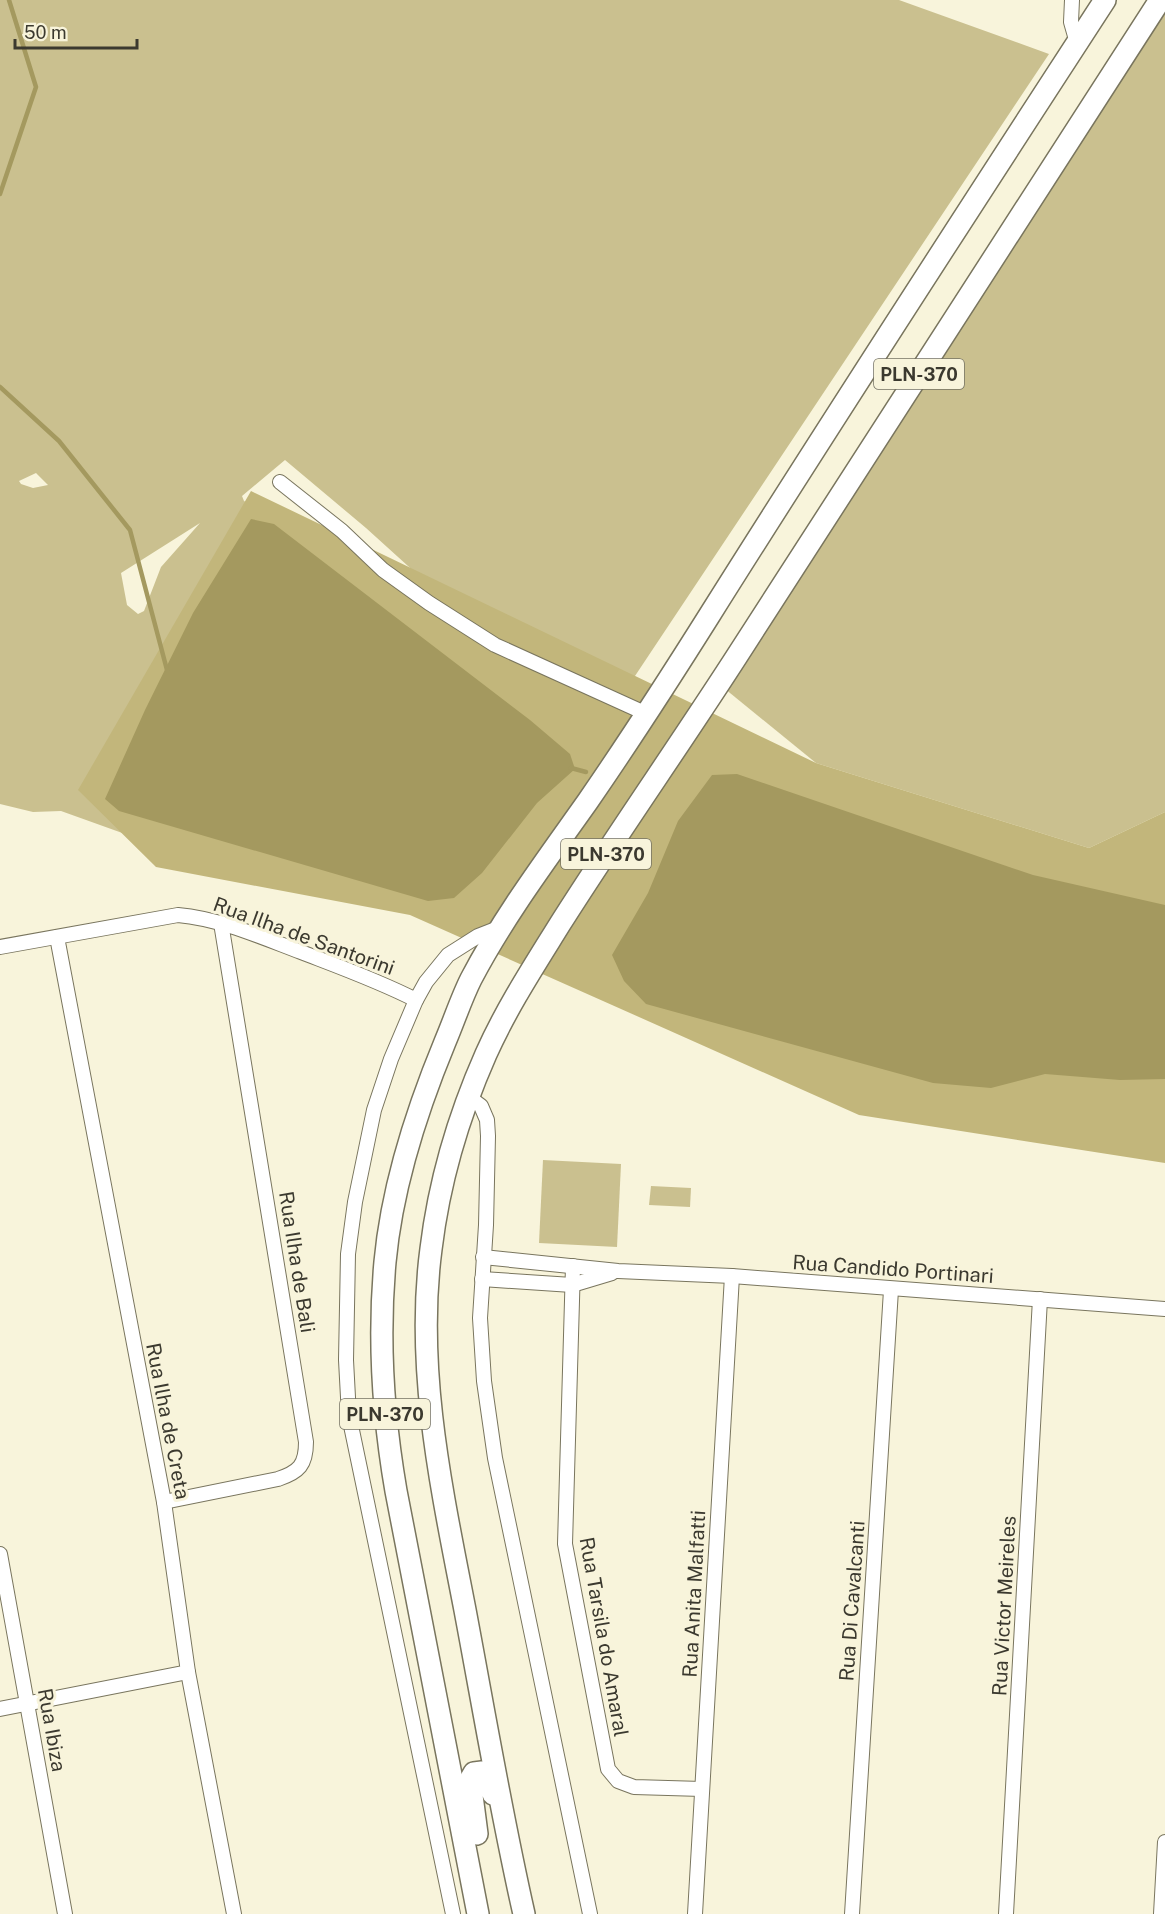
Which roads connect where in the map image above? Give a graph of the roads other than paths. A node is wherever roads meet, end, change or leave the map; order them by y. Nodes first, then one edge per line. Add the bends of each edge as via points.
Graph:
1 (1071, 0) edge
2 (1105, 0) edge
3 (1160, 0) edge
4 (1077, 43) junction
5 (280, 482) dead end
6 (647, 714) junction
7 (221, 923) junction
8 (501, 927) junction
9 (57, 937) junction
10 (0, 946) edge
11 (416, 1000) junction
12 (469, 1097) junction
13 (483, 1257) junction
14 (573, 1266) junction
15 (618, 1271) junction
16 (732, 1276) junction
17 (482, 1279) junction
18 (572, 1285) junction
19 (891, 1290) junction
20 (1040, 1299) junction
21 (1165, 1309) edge
22 (164, 1502) junction
23 (0, 1554) edge
24 (188, 1672) junction
25 (28, 1704) junction
26 (0, 1709) edge
27 (702, 1789) junction
28 (1165, 1842) edge
29 (511, 1857) junction
30 (65, 1914) edge
31 (234, 1914) edge
32 (453, 1914) edge
33 (478, 1914) edge
34 (490, 1914) edge
35 (524, 1914) edge
36 (590, 1914) edge
37 (695, 1914) edge
38 (852, 1914) edge
39 (1006, 1914) edge
40 (1161, 1914) edge

1 - 4 street via 1071,22
2 - 4 main road, PLN-370
3 - 12 main road, PLN-370 via 707,703 579,894 510,1007
4 - 6 main road, PLN-370 via 861,374
5 - 6 street via 342,531 383,570 495,645
6 - 8 main road, PLN-370
7 - 9 street, Rua Ilha de Santorini via 178,915
7 - 11 street, Rua Ilha de Santorini
7 - 22 street, Rua Ilha de Bali via 306,1452 292,1474 278,1479
8 - 11 street via 448,955
8 - 33 main road, PLN-370 via 469,983 409,1141 385,1260 382,1324 388,1444
9 - 10 street, Rua Ilha de Santorini
9 - 22 street, Rua Ilha de Creta
11 - 32 street via 374,1110 355,1202 348,1254 346,1360 349,1416
12 - 13 street via 481,1106 487,1120
12 - 29 main road, PLN-370 via 440,1198 430,1251 426,1358 430,1416
13 - 14 street, Rua Candido Portinari
13 - 17 street
14 - 15 street, Rua Candido Portinari
14 - 18 street, Rua Tarsila do Amaral
15 - 16 street, Rua Candido Portinari
15 - 18 street, Rua Candido Portinari
16 - 19 street, Rua Candido Portinari
16 - 27 street, Rua Anita Malfatti
17 - 18 street, Rua Candido Portinari
17 - 36 street via 484,1381 495,1458
18 - 27 street, Rua Tarsila do Amaral via 565,1544 608,1769 618,1781 634,1787
19 - 20 street, Rua Candido Portinari
19 - 38 street, Rua Di Cavalcanti
20 - 21 street, Rua Candido Portinari
20 - 39 street, Rua Victor Meireles
22 - 24 street, Rua Ilha de Creta
23 - 25 street, Rua Ibiza
24 - 25 street
24 - 31 street, Rua Ilha de Creta
25 - 26 street
25 - 30 street, Rua Ibiza
27 - 37 street, Rua Anita Malfatti
28 - 40 street
29 - 34 main road via 502,1838 489,1777 482,1772 474,1773 470,1788
29 - 35 main road, PLN-370

